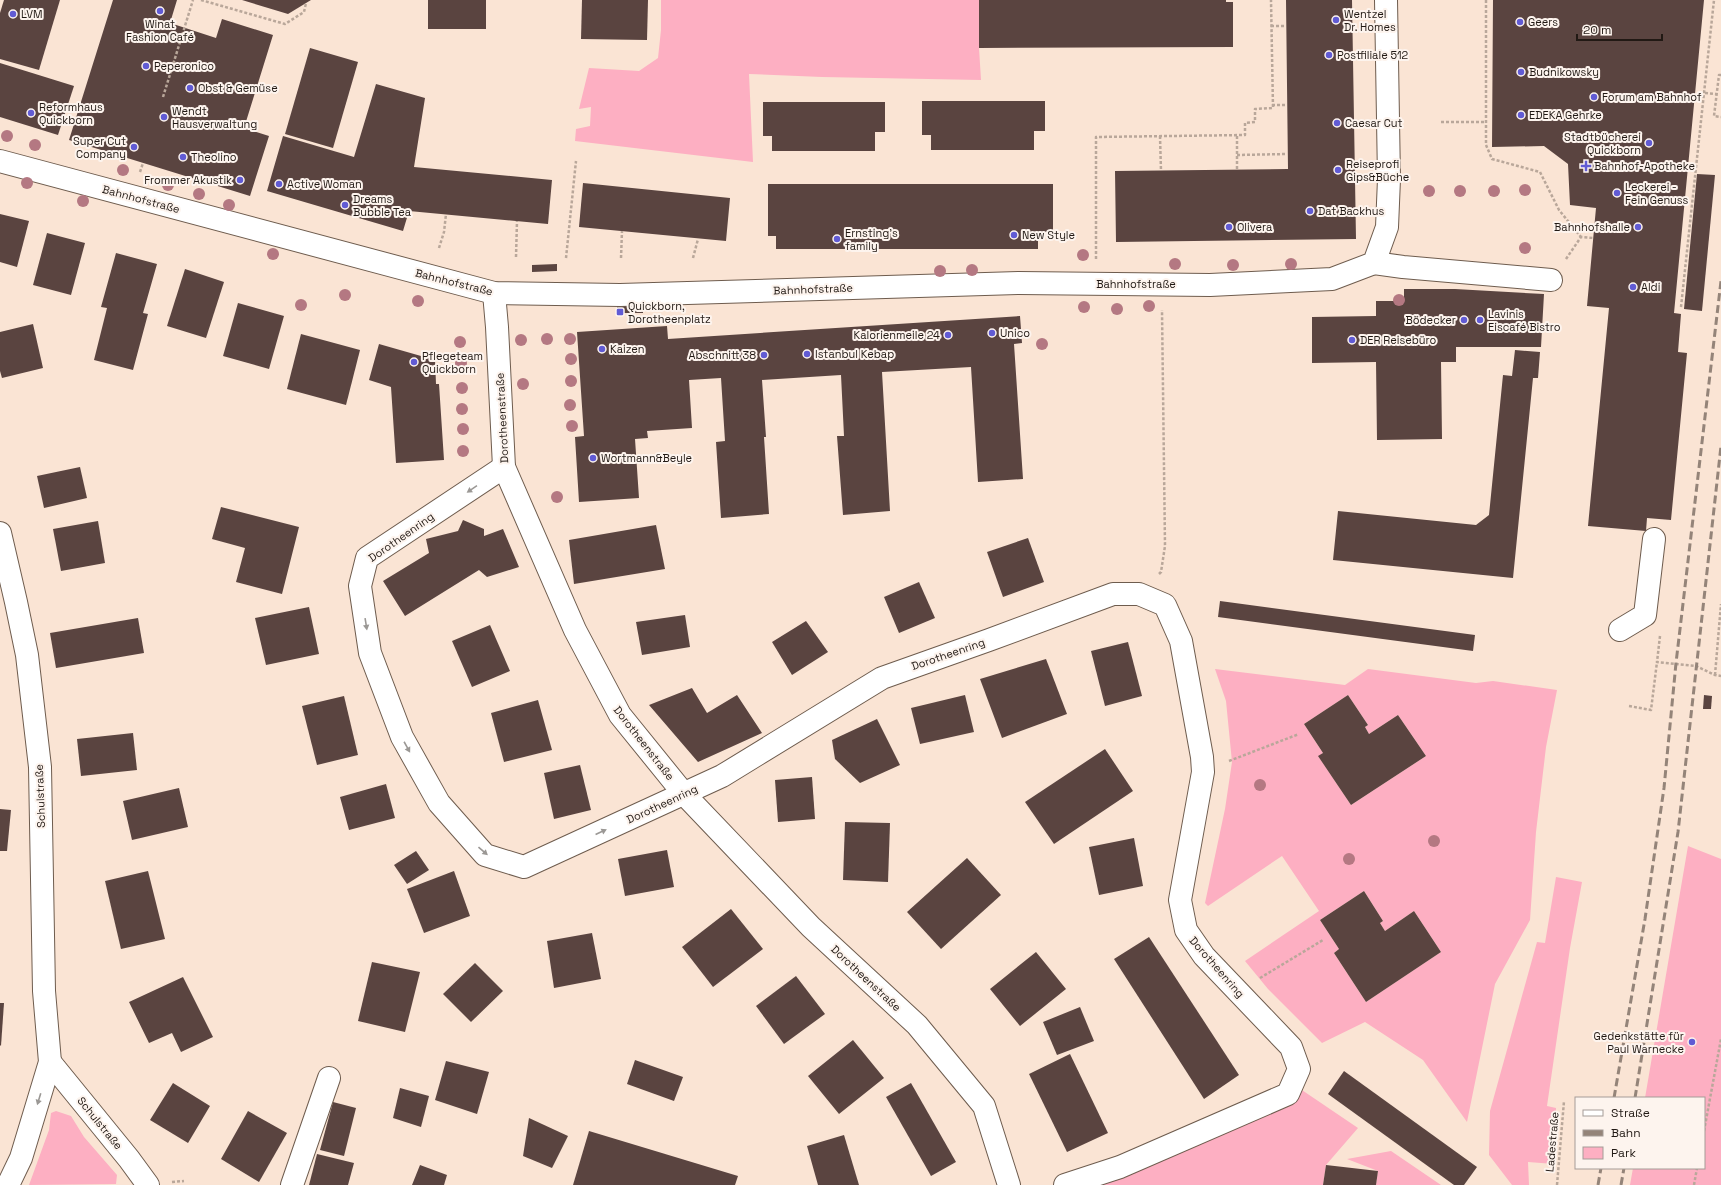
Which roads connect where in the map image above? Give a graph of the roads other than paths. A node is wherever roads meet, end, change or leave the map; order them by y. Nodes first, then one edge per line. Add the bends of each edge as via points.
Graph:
1 (1386, 0) edge
2 (0, 161) edge
3 (1374, 263) junction
4 (1551, 280) road end
5 (494, 293) junction
6 (504, 467) junction
7 (0, 533) edge
8 (1654, 539) dead end
9 (8, 604) edge
10 (1620, 630) dead end
11 (684, 794) junction
12 (50, 1062) junction
13 (329, 1078) dead end
14 (8, 1185) edge
15 (148, 1185) edge
16 (292, 1185) edge
17 (1009, 1185) edge
18 (1065, 1185) edge

1 - 3 street via 1389,179 1387,227
2 - 5 street, Bahnhofstraße
3 - 4 street
3 - 5 street, Bahnhofstraße via 1332,279 1210,284 1019,283 620,294
5 - 6 street, Dorotheenstraße via 498,327
6 - 11 street, Dorotheenstraße via 575,630 620,716
6 -> 11 street, Dorotheenring via 367,558 360,586 370,653 402,737 439,803 485,855 524,867
7 - 9 street, Schulstraße
8 - 10 street via 1645,615
9 - 12 street, Schulstraße via 27,655 40,767 44,991
11 - 17 street, Dorotheenstraße via 811,927 917,1025 984,1106
11 - 18 street, Dorotheenring via 722,776 882,678 1113,594 1139,594 1165,605 1180,640 1203,772 1180,900 1186,930 1204,956 1291,1047 1299,1069 1288,1094 1120,1167
12 -> 14 street, Schulstraße via 21,1158
12 - 15 street, Schulstraße
13 - 16 street

